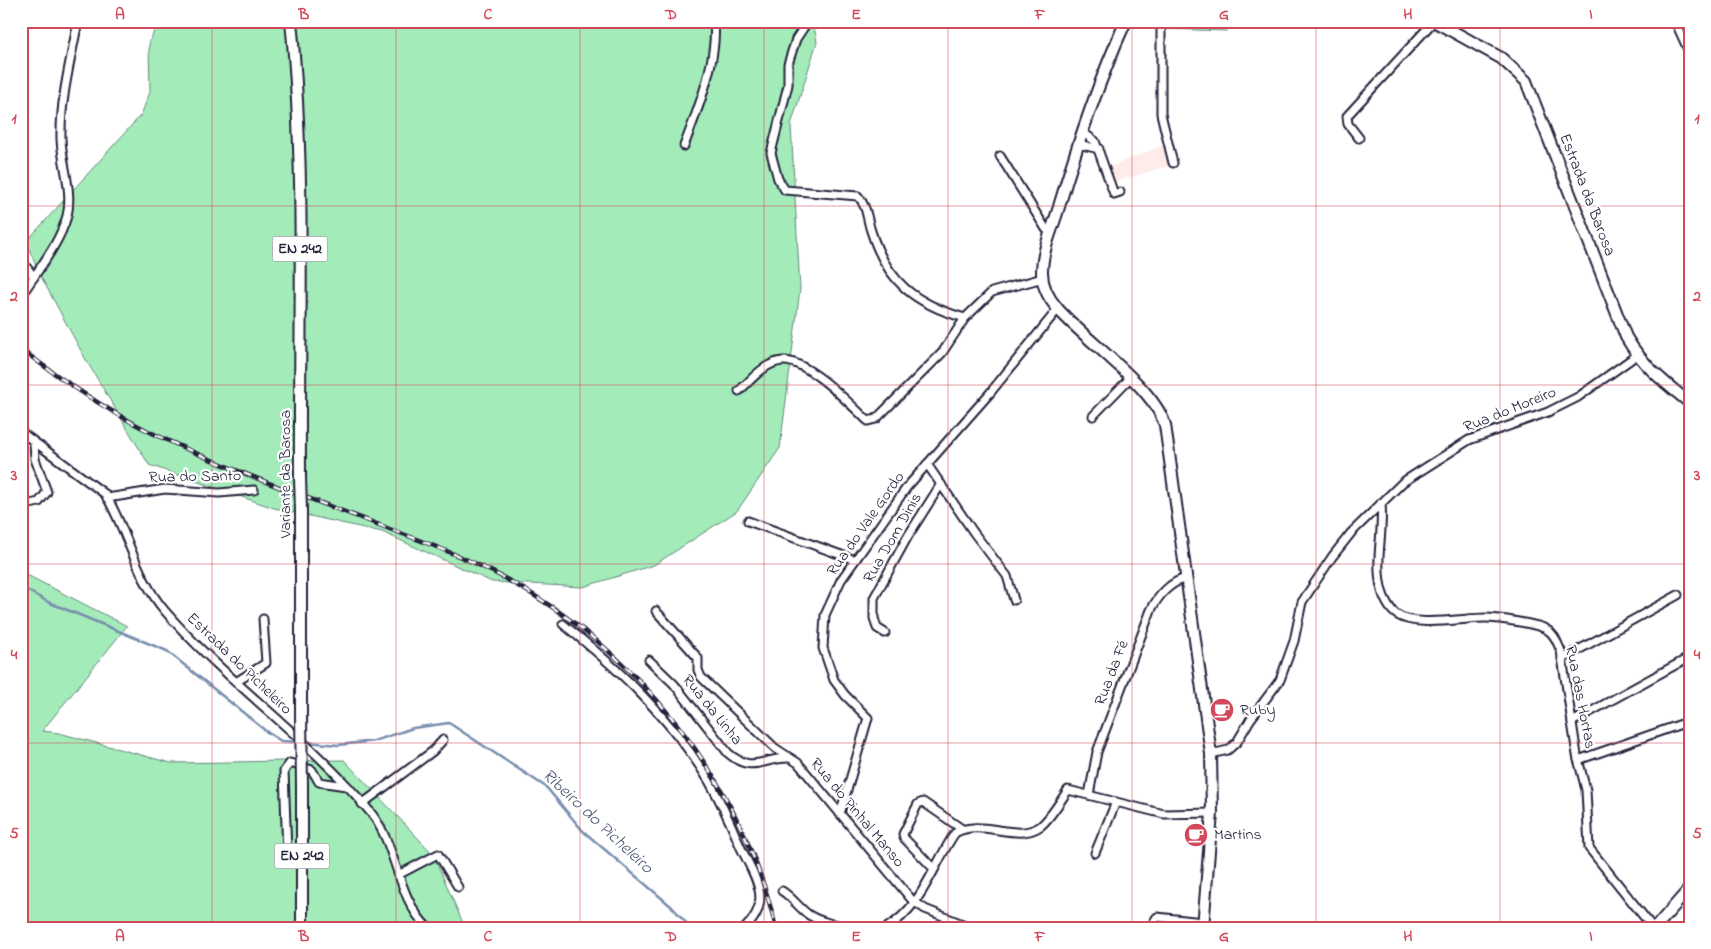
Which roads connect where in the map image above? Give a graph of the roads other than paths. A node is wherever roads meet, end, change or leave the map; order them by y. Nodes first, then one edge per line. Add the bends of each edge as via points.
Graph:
1 (78, 21) edge
2 (291, 21) edge
3 (714, 21) edge
4 (808, 21) edge
5 (1126, 21) edge
6 (1161, 21) edge
7 (1434, 21) edge
8 (1675, 21) edge
9 (1690, 54) edge
10 (1082, 132) junction
11 (1360, 138) dead end
12 (1078, 144) junction
13 (684, 146) dead end
14 (1099, 149) junction
15 (1000, 156) dead end
16 (1174, 163) dead end
17 (1120, 192) dead end
18 (1052, 232) junction
19 (21, 260) edge
20 (34, 277) junction
21 (1043, 278) junction
22 (21, 296) edge
23 (1058, 309) junction
24 (965, 318) junction
25 (1637, 355) junction
26 (1130, 378) junction
27 (738, 391) dead end
28 (1690, 403) edge
29 (1093, 416) dead end
30 (22, 435) edge
31 (34, 443) junction
32 (927, 464) junction
33 (941, 484) junction
34 (254, 490) dead end
35 (108, 498) junction
36 (1381, 503) junction
37 (21, 506) edge
38 (748, 521) dead end
39 (855, 560) junction
40 (1187, 578) junction
41 (1678, 595) dead end
42 (1014, 600) dead end
43 (656, 611) dead end
44 (263, 619) dead end
45 (563, 624) dead end
46 (885, 633) dead end
47 (1690, 657) edge
48 (1562, 659) junction
49 (649, 660) dead end
50 (236, 682) junction
51 (1690, 720) edge
52 (1572, 722) junction
53 (443, 740) dead end
54 (1211, 754) junction
55 (789, 758) junction
56 (1578, 760) junction
57 (346, 786) junction
58 (1089, 795) junction
59 (1116, 802) junction
60 (362, 804) junction
61 (1212, 813) junction
62 (840, 814) junction
63 (962, 830) junction
64 (287, 853) dead end
65 (1095, 853) dead end
66 (934, 868) junction
67 (398, 874) junction
68 (458, 887) dead end
69 (1690, 888) edge
70 (782, 891) dead end
71 (915, 902) junction
72 (1203, 925) edge
73 (302, 928) edge
74 (428, 928) edge
75 (745, 928) edge
76 (853, 928) edge
77 (886, 928) edge
78 (973, 928) edge
79 (1150, 928) edge
80 (1654, 928) edge

1 - 20 street via 61,139 68,193 67,215 51,251
2 - 73 main road, Variante da Barosa / EN 242, bridge via 300,227
3 - 13 street via 711,58
4 - 24 street via 796,39 788,64 788,85 771,153 778,179 785,190 858,196 864,202 871,232 888,272 921,302
5 - 10 main road via 1106,64
6 - 16 street via 1161,114
7 - 11 street via 1347,116 1348,124
7 - 25 main road, Estrada da Barosa via 1501,58 1526,81 1614,308
8 - 9 street
10 - 12 main road
10 - 14 street via 1090,136
12 - 14 street
12 - 18 main road
14 - 17 street via 1114,194
15 - 18 street via 1046,229
18 - 21 main road via 1043,262
19 - 20 street
20 - 22 street
21 - 23 main road via 1046,292
21 - 24 street via 992,292
23 - 26 main road
23 - 32 street, Rua do Vale Gordo
24 - 27 street via 942,353 876,419 868,421 829,385 804,368 784,361 761,370
25 - 28 main road, Estrada da Barosa
25 - 36 street, Rua do Moreiro via 1578,397 1548,412 1469,440 1403,482
26 - 29 street
26 - 40 main road via 1158,409 1165,425
30 - 31 street, Estrada do Picheleiro
31 - 35 street, Estrada do Picheleiro via 85,477
31 - 37 street via 35,459 48,492 39,502
32 - 33 street
32 - 39 street, Rua do Vale Gordo
33 - 42 street via 1007,576
33 - 46 street, Rua Dom Dinis via 874,598 877,628
34 - 35 street, Rua do Santo via 202,493 165,489
35 - 50 street, Estrada do Picheleiro via 149,591 165,612
36 - 48 street, Rua das Hortas via 1379,576 1382,592 1396,614 1436,620 1488,618 1546,629 1554,636
36 - 54 street, Rua do Moreiro via 1336,551 1302,602 1294,641 1280,680 1238,742 1228,750
38 - 39 street
39 - 62 street, Rua do Vale Gordo via 841,580 825,615 823,648 834,680 868,718
40 - 54 main road
40 - 58 street, Rua da Fé via 1175,583 1156,599 1097,752
41 - 48 street
43 - 55 street, Rua do Pinhal Manso via 698,658 701,677
44 - 50 street via 266,664
45 - 75 street via 629,679 694,758 709,782 755,879 761,899 757,914
47 - 52 street
48 - 52 street, Rua das Hortas
49 - 55 street, Rua da Linha via 674,684 737,761 747,765
50 - 57 street, Estrada do Picheleiro
51 - 56 street
52 - 56 street, Rua das Hortas
53 - 60 street
54 - 61 main road
55 - 62 street, Rua do Pinhal Manso via 798,762
56 - 80 street, Rua das Hortas via 1586,790 1589,848
57 - 60 street, Estrada do Picheleiro
57 - 64 street via 319,782 312,770 290,763 284,771
58 - 59 street
58 - 63 street via 1068,790 1040,827 1027,832 979,827
59 - 61 street via 1164,814
59 - 65 street
60 - 67 street, Estrada do Picheleiro via 382,832
61 - 72 main road
62 - 71 street, Rua do Pinhal Manso
63 - 66 street via 955,833
63 - 66 street via 923,802 918,804 903,834
66 - 71 street
67 - 68 street via 438,854
67 - 74 street, Estrada do Picheleiro via 414,911
69 - 80 main road
70 - 76 street via 808,914
71 - 77 street
71 - 78 street, Rua do Pinhal Manso
72 - 79 street via 1157,917

